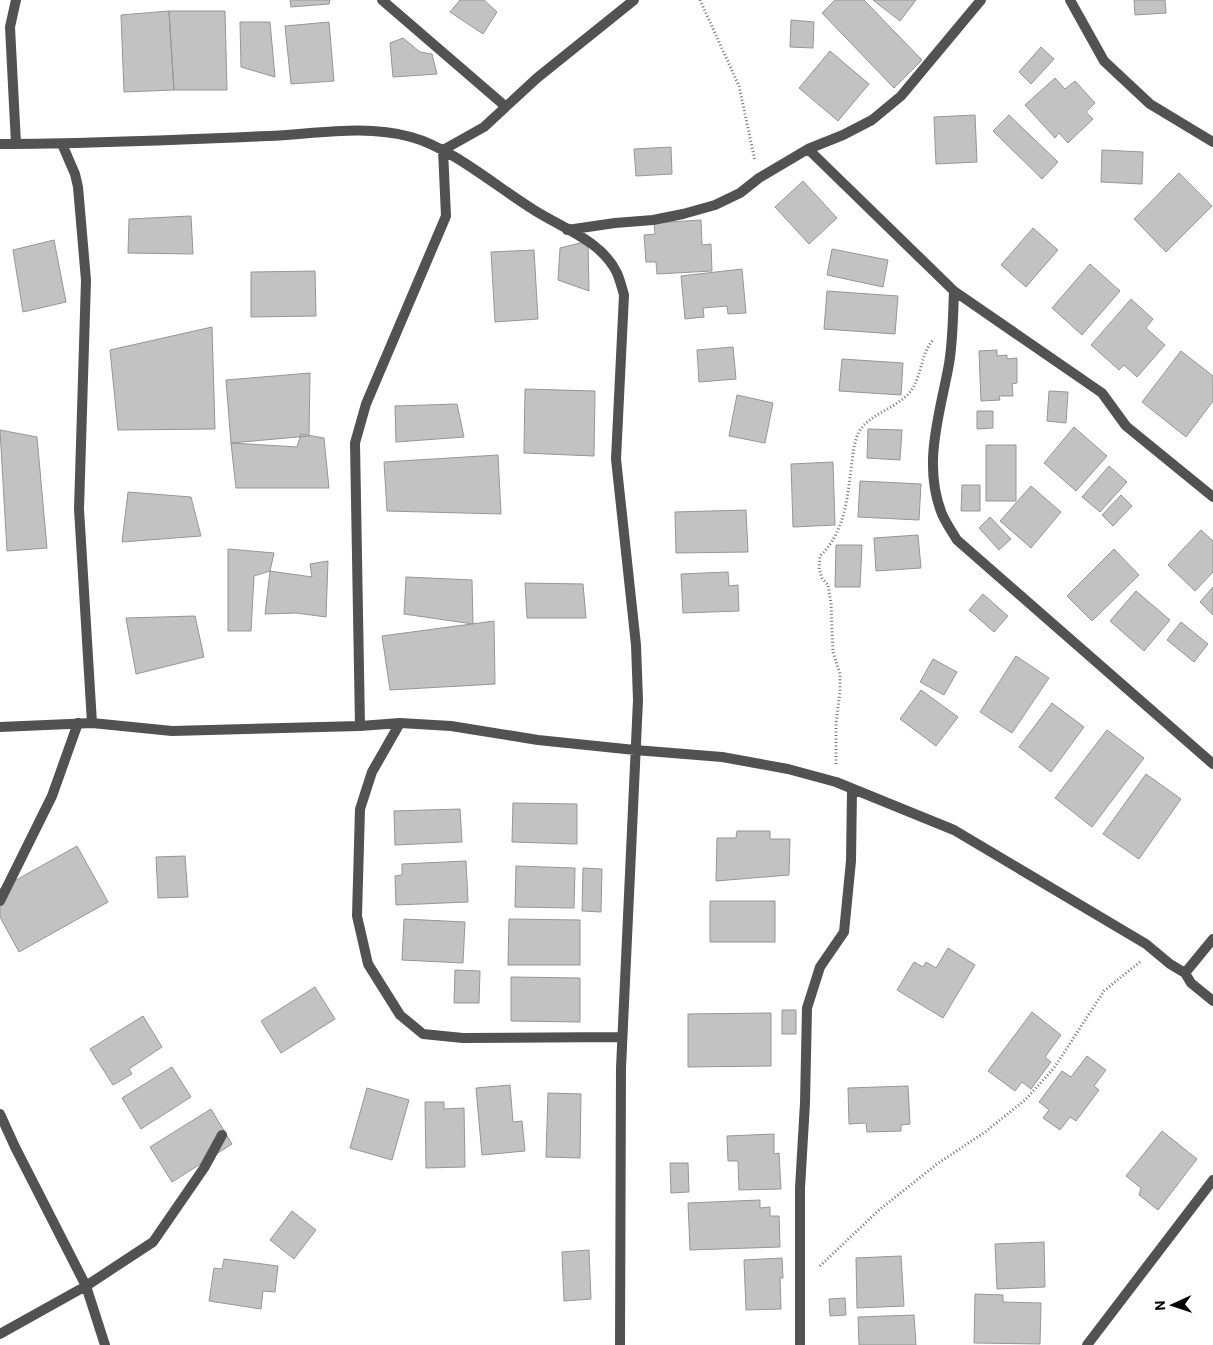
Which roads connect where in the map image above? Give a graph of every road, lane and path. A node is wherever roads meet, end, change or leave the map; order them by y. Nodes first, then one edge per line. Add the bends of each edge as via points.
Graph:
1 (16, 0) edge
2 (382, 0) edge
3 (634, 0) edge
4 (700, 0) edge
5 (981, 0) edge
6 (1070, 0) edge
7 (505, 106) junction
8 (1213, 142) edge
9 (0, 144) edge
10 (16, 144) junction
11 (62, 144) junction
12 (808, 149) junction
13 (443, 150) junction
14 (759, 178) junction
15 (568, 230) junction
16 (954, 291) junction
17 (952, 324) junction
18 (1213, 497) edge
19 (400, 722) junction
20 (78, 723) junction
21 (92, 723) junction
22 (360, 726) junction
23 (0, 727) edge
24 (635, 750) junction
25 (1213, 764) edge
26 (836, 782) junction
27 (852, 789) junction
28 (0, 901) edge
29 (1213, 939) edge
30 (1153, 951) junction
31 (1185, 973) junction
32 (1213, 1001) edge
33 (622, 1037) junction
34 (0, 1117) edge
35 (222, 1135) dead end
36 (1213, 1180) edge
37 (820, 1266) dead end
38 (86, 1286) junction
39 (0, 1334) edge
40 (105, 1345) edge
41 (620, 1345) edge
42 (800, 1345) edge
43 (1087, 1345) edge

1 - 10 street via 10,26
2 - 7 street
3 - 7 street
4 - 14 path via 740,86
5 - 12 street via 901,96 872,120 843,136
6 - 8 street via 1104,61 1150,104
7 - 13 street via 484,127
9 - 10 street
10 - 11 street
11 - 13 street via 376,131 412,137
11 - 21 street via 76,174 86,280 80,509
12 - 14 street
12 - 16 street
13 - 15 street
13 - 22 street via 446,216 366,404 355,443
14 - 15 street via 740,193 715,205 683,214
15 - 24 street via 604,255 616,272 624,295 616,459 636,645 638,700
16 - 17 street
16 - 18 street via 1102,393 1126,426
17 - 25 street via 950,362 933,449 934,488 942,514 957,540
17 - 26 path via 931,342 911,391 860,431 854,446 841,527 820,556 819,569 830,594 833,652 840,674
19 - 22 street
19 - 24 street
19 - 33 street via 372,772 360,809 357,916 368,964 400,1015 423,1034 431,1035 463,1038
20 - 21 street
20 - 23 street
20 - 28 street via 52,796
21 - 22 street via 172,732
24 - 26 street via 722,757
24 - 33 street
26 - 27 street
27 - 30 street via 954,830
27 - 42 street via 851,861 844,932 820,967 807,1008 800,1188
29 - 31 street
30 - 31 street
30 - 37 path via 1104,991 1054,1068 1025,1100 879,1210
31 - 32 street via 1191,983
33 - 41 street
34 - 38 street
35 - 38 street via 204,1168 153,1242
36 - 43 street
38 - 39 street
38 - 40 street

